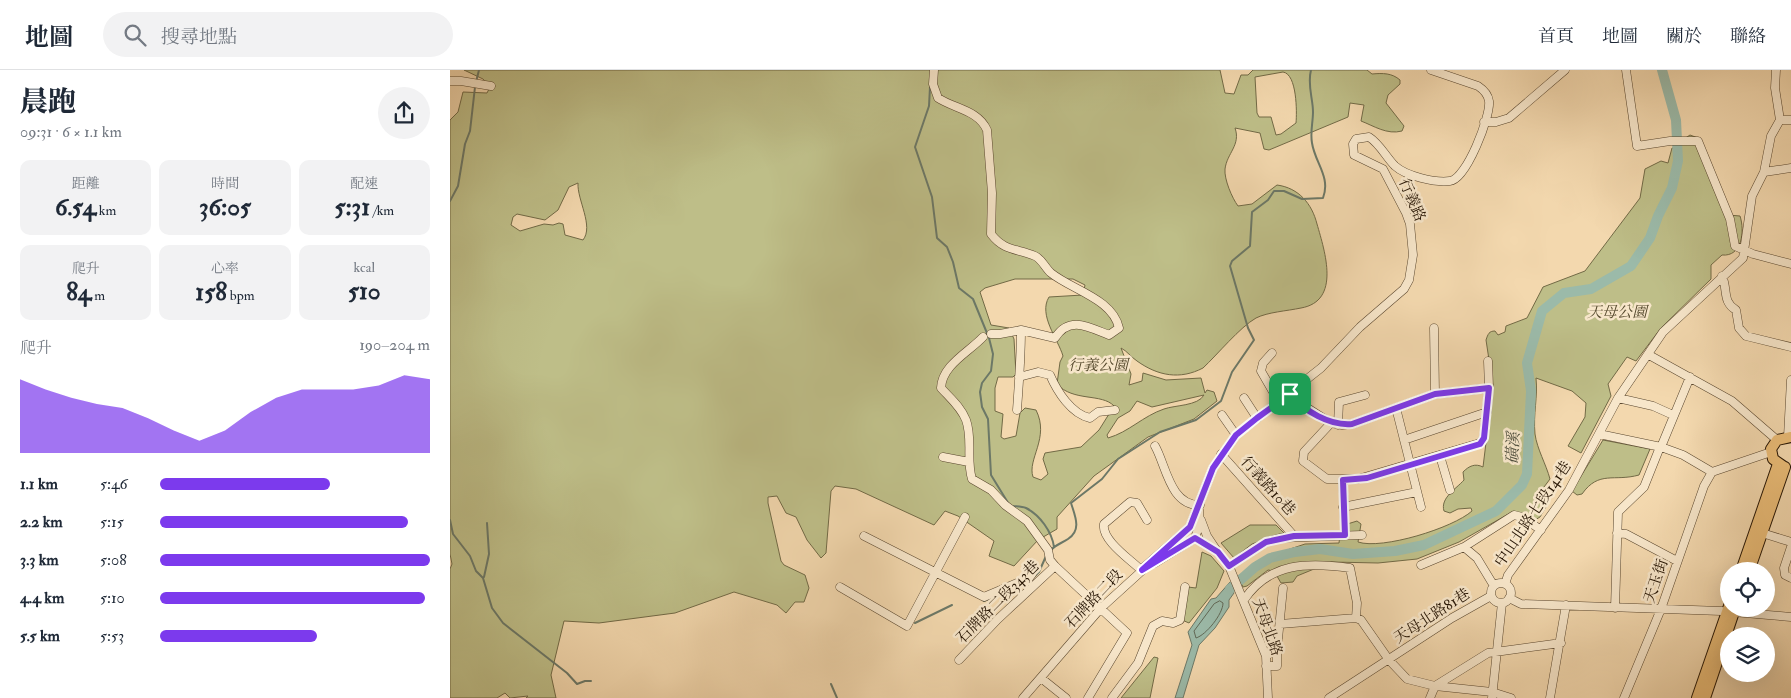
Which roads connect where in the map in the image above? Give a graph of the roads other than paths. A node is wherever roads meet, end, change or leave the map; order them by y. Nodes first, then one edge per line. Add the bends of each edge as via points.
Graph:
1 (934, 70) edge
2 (1431, 70) edge
3 (1626, 70) edge
4 (1776, 70) edge
5 (1563, 73) edge
6 (450, 82) edge
7 (491, 86) dead end
8 (1780, 120) junction
9 (1791, 120) edge
10 (1484, 122) junction
11 (1791, 168) edge
12 (1764, 172) junction
13 (1745, 251) junction
14 (1791, 264) edge
15 (1722, 276) junction
16 (1434, 328) dead end
17 (1021, 330) junction
18 (1791, 347) edge
19 (1272, 352) dead end
20 (1649, 355) junction
21 (1488, 361) dead end
22 (1019, 377) junction
23 (1690, 377) junction
24 (1791, 380) edge
25 (1489, 388) junction
26 (1290, 394) junction
27 (1435, 394) junction
28 (1365, 395) dead end
29 (1244, 398) dead end
30 (1618, 398) junction
31 (1279, 402) junction
32 (1396, 408) junction
33 (1017, 410) dead end
34 (1115, 410) dead end
35 (1487, 412) junction
36 (1222, 415) dead end
37 (1673, 415) junction
38 (1257, 418) junction
39 (1335, 424) junction
40 (1599, 434) junction
41 (1236, 435) junction
42 (1785, 438) edge
43 (1404, 440) junction
44 (1155, 446) dead end
45 (1660, 447) junction
46 (1771, 452) junction
47 (1221, 454) junction
48 (1440, 456) junction
49 (943, 457) dead end
50 (969, 462) junction
51 (1411, 466) junction
52 (1785, 466) edge
53 (1712, 472) junction
54 (1343, 480) junction
55 (1450, 490) dead end
56 (1417, 492) junction
57 (1200, 505) junction
58 (1344, 507) junction
59 (1421, 507) dead end
60 (964, 517) dead end
61 (1147, 520) dead end
62 (1541, 530) junction
63 (1617, 532) junction
64 (1762, 533) junction
65 (1345, 535) junction
66 (1362, 535) dead end
67 (864, 536) dead end
68 (1294, 536) junction
69 (1195, 538) junction
70 (1791, 542) edge
71 (1464, 547) junction
72 (1791, 547) edge
73 (1218, 552) junction
74 (1677, 561) junction
75 (1745, 562) edge
76 (1751, 562) edge
77 (1421, 565) dead end
78 (1055, 566) junction
79 (1229, 566) junction
80 (1142, 570) junction
81 (934, 572) junction
82 (1032, 574) dead end
83 (1791, 578) edge
84 (1505, 584) junction
85 (1494, 586) junction
86 (840, 587) dead end
87 (1185, 587) dead end
88 (1283, 588) dead end
89 (1491, 596) junction
90 (1242, 598) junction
91 (1506, 601) junction
92 (1566, 606) junction
93 (1101, 608) junction
94 (1615, 608) junction
95 (1661, 609) junction
96 (1720, 609) edge
97 (1775, 613) edge
98 (1791, 615) edge
99 (1728, 617) edge
100 (1729, 617) edge
101 (1356, 618) junction
102 (1280, 624) junction
103 (1561, 643) junction
104 (1277, 649) junction
105 (1496, 652) junction
106 (1266, 656) junction
107 (959, 660) dead end
108 (1389, 660) junction
109 (1266, 666) junction
110 (1041, 678) junction
111 (1435, 686) junction
112 (1492, 695) edge
113 (1023, 698) edge
114 (1066, 698) edge
115 (1088, 698) edge
116 (1112, 698) edge
117 (1268, 698) edge
118 (1329, 698) edge
119 (1430, 698) edge
120 (1511, 698) edge
121 (1550, 698) edge
122 (1624, 698) edge
123 (1697, 698) edge
124 (1705, 698) edge

1 - 17 street via 933,84 938,98 975,115 987,130 992,192 991,234 1008,249 1037,257 1050,273 1087,294 1114,315 1119,328 1109,335 1073,323 1064,326 1055,338
2 - 10 street, 行義路 via 1485,91 1489,104
3 - 13 street via 1637,146 1698,141 1730,219 1734,246
4 - 8 street
5 - 10 street via 1509,118
6 - 7 street
8 - 9 street
8 - 12 street via 1771,136
10 - 26 street, 行義路 via 1466,169 1456,180 1450,181 1429,179 1397,168 1369,137 1356,139 1354,155 1383,169 1400,200 1410,224 1413,270 1404,289
11 - 12 street
12 - 13 street via 1752,196
13 - 14 street
13 - 15 street, 中山北路七段141巷 via 1742,259
15 - 18 street via 1726,284 1726,298 1736,310 1739,328 1746,336
15 - 20 street, 中山北路七段141巷 via 1663,332
16 - 27 street
17 - 22 street
17 - 50 street via 987,336 965,351 942,381 942,388 967,421
19 - 31 street via 1260,371
20 - 23 street
20 - 30 street, 中山北路七段141巷
21 - 25 street
22 - 33 street
22 - 34 street via 1038,372 1050,375 1064,398 1082,416 1090,418 1098,412
23 - 37 street
23 - 42 street
24 - 42 street
25 - 27 street
25 - 35 street
26 - 31 street, 行義路
26 - 39 street
27 - 32 street
28 - 39 street via 1339,402
29 - 38 street
30 - 37 street via 1653,406
30 - 40 street, 中山北路七段141巷
31 - 38 street, 行義路
32 - 39 street via 1352,424
32 - 43 street
35 - 43 street
35 - 48 street via 1483,441
36 - 41 street
37 - 45 street
38 - 41 street, 行義路
39 - 54 street via 1304,452 1302,458 1327,479
40 - 45 street
40 - 62 street, 中山北路七段141巷 via 1569,490
41 - 47 street, 行義路
42 - 46 main road
43 - 51 street
44 - 57 street via 1171,487 1191,504
45 - 53 street via 1683,455
45 - 63 street via 1644,487 1618,512
46 - 52 main road
46 - 53 street
47 - 57 street, 行義路
47 - 68 street, 行義路10巷
48 - 51 street
48 - 55 street
49 - 50 street
50 - 78 street via 972,479 991,490 1027,521 1048,550
51 - 54 street via 1367,478
51 - 56 street
52 - 64 main road
52 - 75 main road
53 - 74 street, 天玉街
54 - 58 street
56 - 58 street
56 - 59 street
57 - 69 street
57 - 73 street via 1202,526
57 - 80 street via 1190,527
58 - 65 street
60 - 81 street
61 - 80 street via 1137,503 1130,502 1104,524 1103,529 1107,538
62 - 71 street via 1514,515
62 - 84 street, 中山北路七段141巷
63 - 74 street
63 - 94 street
64 - 70 street
64 - 76 main road
65 - 66 street
65 - 68 street
67 - 81 street
68 - 79 street via 1266,542
69 - 73 street
69 - 80 street, 石牌路二段
71 - 77 street
71 - 85 street via 1477,558
72 - 83 street via 1784,568 1785,575
73 - 79 street
74 - 95 street, 天玉街
78 - 93 street, 石牌路二段343巷
78 - 107 street, 石牌路二段343巷
79 - 90 street, 天母北路
80 - 93 street, 石牌路二段
81 - 82 street via 984,597
81 - 86 street via 907,626
84 - 85 street
84 - 91 street via 1510,590
85 - 89 street
87 - 116 street via 1180,620 1174,623 1162,621 1153,626 1138,663
88 - 102 street
89 - 91 street via 1494,601
89 - 108 street, 天母北路81巷
90 - 101 street via 1259,581 1296,565 1350,568 1357,603
90 - 106 street, 天母北路
91 - 92 street
91 - 105 street
92 - 94 street
92 - 103 street
93 - 110 street, 石牌路二段
93 - 115 street, 石牌路二段343巷 via 1127,633
94 - 95 street
95 - 96 street
95 - 122 street, 天玉街
97 - 98 street
99 - 123 main road
100 - 124 main road
101 - 102 street
101 - 108 street via 1361,620
102 - 104 street
103 - 105 street
103 - 121 street
104 - 106 street
104 - 109 street via 1277,666
105 - 111 street via 1488,652
105 - 112 street
106 - 109 street, 天母北路
108 - 111 street via 1407,679
108 - 118 street, 天母北路81巷
109 - 117 street, 天母北路
110 - 113 street, 石牌路二段
110 - 114 street
111 - 112 street
111 - 119 street
112 - 120 street

